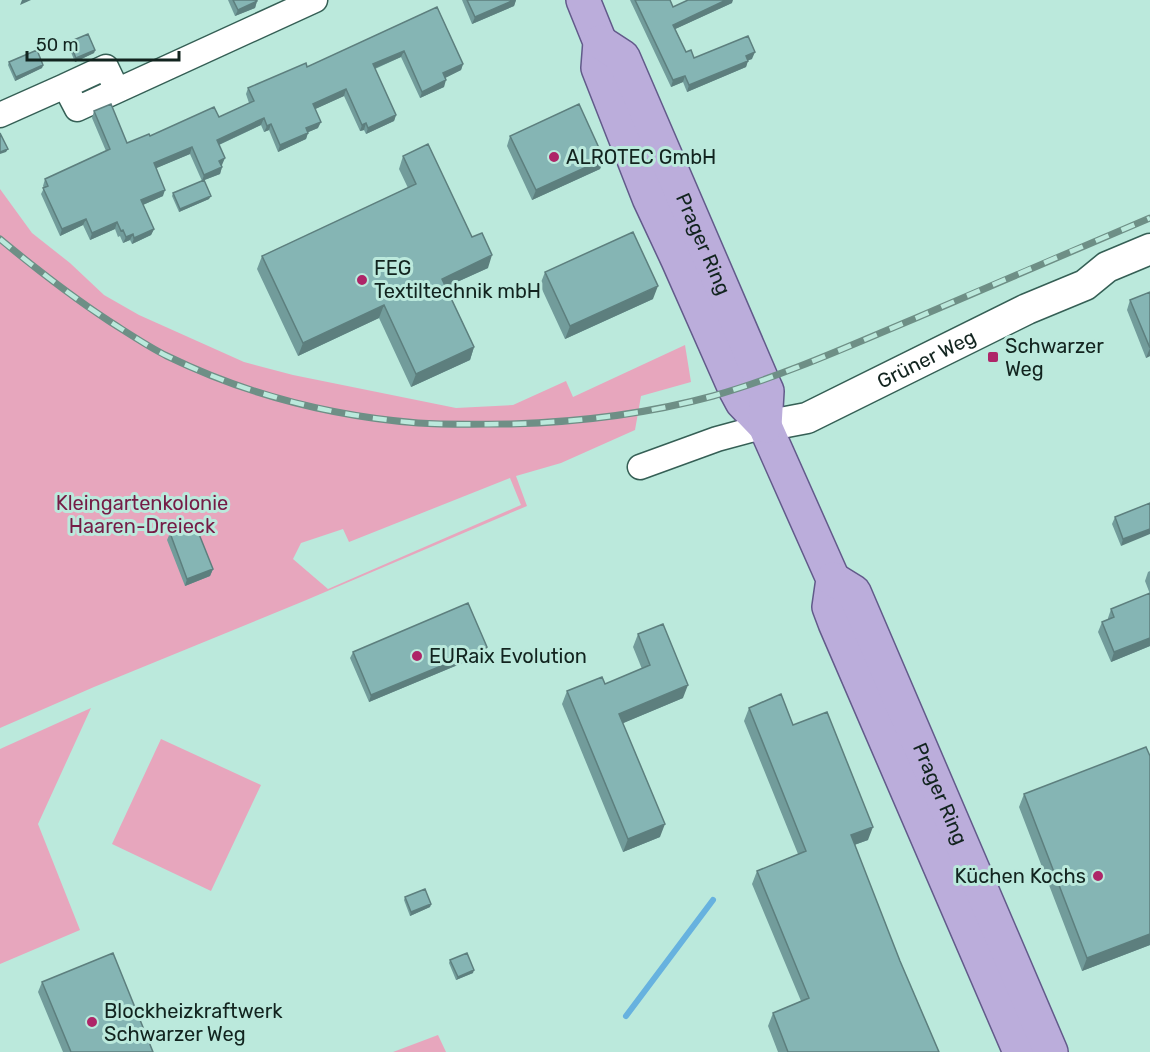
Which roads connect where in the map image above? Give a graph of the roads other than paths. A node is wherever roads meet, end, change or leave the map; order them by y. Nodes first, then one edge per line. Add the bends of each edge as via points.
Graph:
1 (315, 0) edge
2 (583, 0) edge
3 (0, 115) edge
4 (1150, 249) edge
5 (1150, 269) edge
6 (1085, 285) junction
7 (765, 426) junction
8 (640, 467) dead end
9 (832, 579) junction
10 (1020, 1052) edge
11 (1051, 1052) edge

1 - 3 street via 77,109 65,86
2 - 7 main road, Prager Ring via 600,42 598,68 649,198 735,389
4 - 6 street, Grüner Weg via 1107,267
5 - 6 street, Grüner Weg via 1116,283
6 - 7 street, Grüner Weg via 1027,309 807,418
7 - 8 street
7 - 9 main road, Prager Ring
9 - 10 main road, Prager Ring via 829,606 835,623
9 - 11 main road, Prager Ring via 854,592

